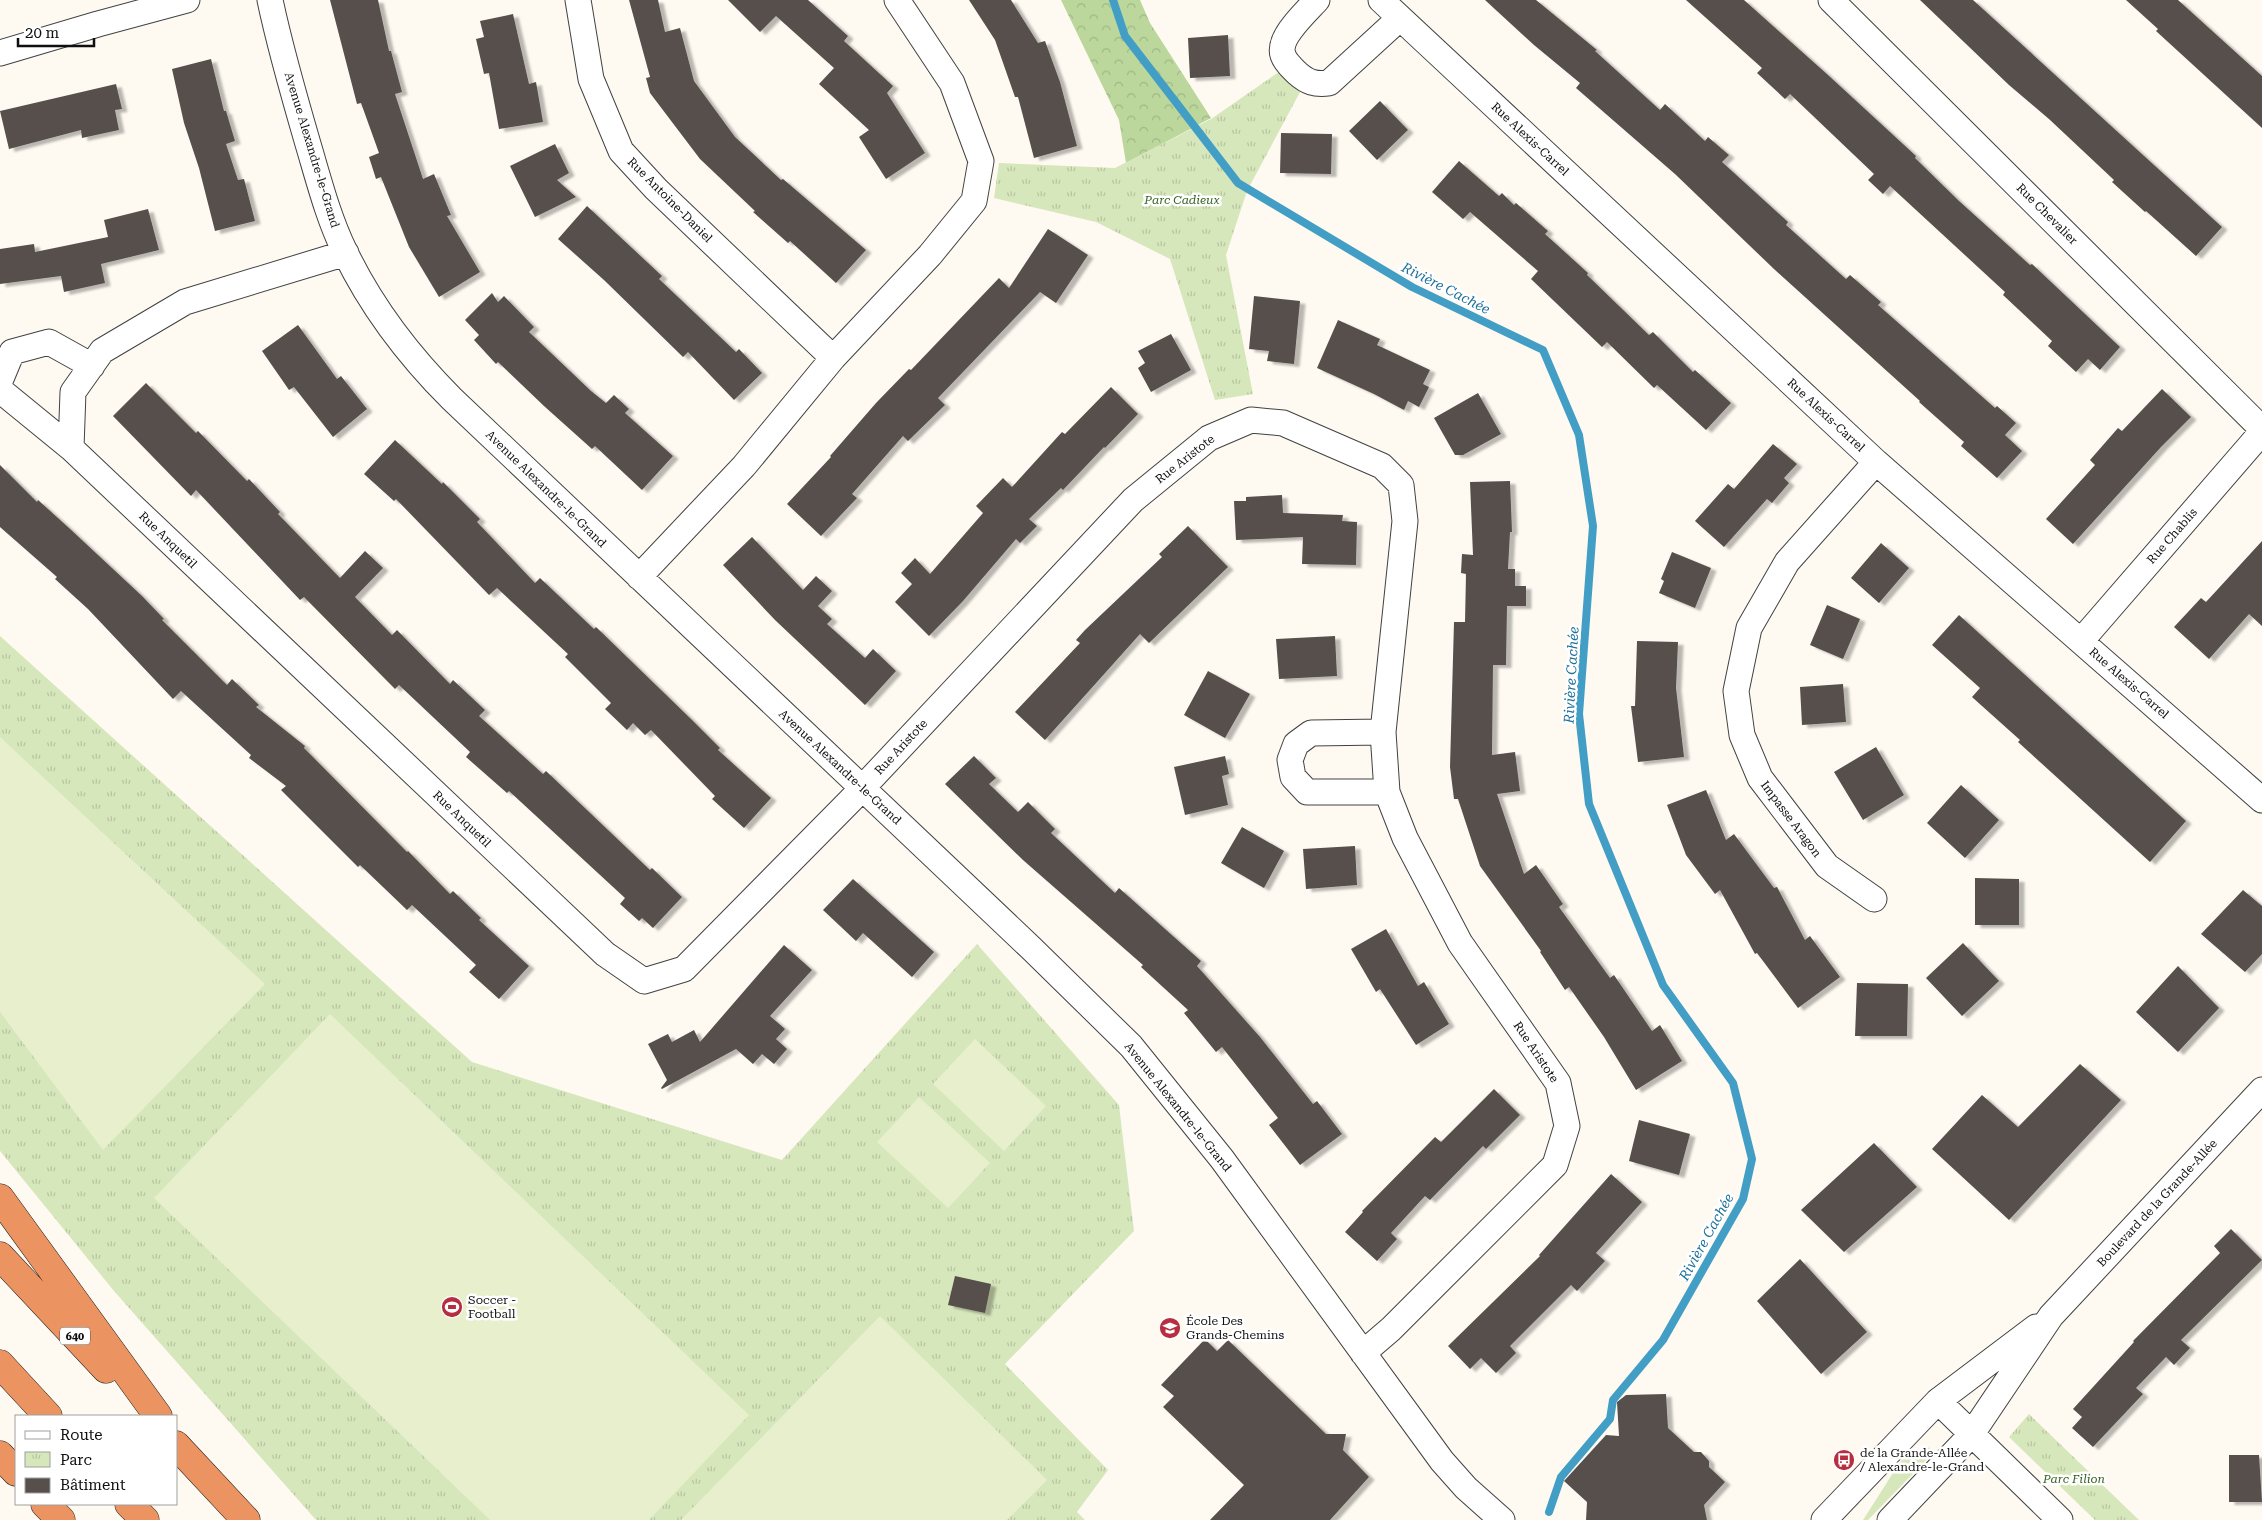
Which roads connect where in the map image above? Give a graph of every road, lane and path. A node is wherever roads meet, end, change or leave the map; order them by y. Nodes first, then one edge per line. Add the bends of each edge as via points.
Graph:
1 (187, 0) edge
2 (270, 0) edge
3 (578, 0) edge
4 (897, 0) edge
5 (1317, 0) edge
6 (1381, 0) edge
7 (1831, 0) edge
8 (1400, 18) junction
9 (0, 54) edge
10 (346, 253) junction
11 (833, 358) junction
12 (92, 366) junction
13 (0, 381) edge
14 (0, 390) edge
15 (2262, 430) edge
16 (71, 448) junction
17 (1876, 462) junction
18 (639, 578) junction
19 (2081, 641) junction
20 (1383, 732) junction
21 (862, 789) junction
22 (1386, 792) junction
23 (2262, 800) edge
24 (1874, 899) dead end
25 (2262, 1090) edge
26 (0, 1198) edge
27 (0, 1256) edge
28 (2051, 1316) junction
29 (1363, 1353) junction
30 (0, 1364) edge
31 (1938, 1401) junction
32 (47, 1415) edge
33 (149, 1415) edge
34 (157, 1415) edge
35 (1971, 1435) junction
36 (181, 1448) edge
37 (0, 1455) edge
38 (15, 1471) edge
39 (131, 1505) edge
40 (1490, 1512) edge
41 (144, 1520) edge
42 (246, 1520) edge
43 (1502, 1520) edge
44 (1824, 1520) edge
45 (1890, 1520) edge
46 (2060, 1520) edge

1 - 9 street
2 - 10 street, Avenue Alexandre-le-Grand via 325,202
3 - 11 street, Rue Antoine-Daniel via 591,79 621,151 656,189
4 - 11 street via 952,82 982,161 974,201 930,255
5 - 8 street via 1289,32 1282,53 1288,64 1306,80 1318,85 1329,83
6 - 8 street, Rue Alexis-Carrel
7 - 15 street, Rue Chevalier
8 - 17 street, Rue Alexis-Carrel
10 - 12 street via 185,302 102,351
10 - 18 street, Avenue Alexandre-le-Grand via 383,318 420,366
11 - 18 street via 744,466
12 - 13 street via 49,342 12,352
12 - 16 street via 73,392
14 - 16 street, Rue Anquetil
15 - 19 street, Rue Chablis
16 - 21 street, Rue Anquetil via 605,954 644,980 684,969
17 - 19 street, Rue Alexis-Carrel
17 - 24 street, Impasse Aragon via 1787,562 1749,628 1736,691 1742,734 1760,778 1827,866
18 - 21 street, Avenue Alexandre-le-Grand
19 - 23 street, Rue Alexis-Carrel
20 - 21 street, Rue Aristote via 1404,521 1401,485 1382,466 1283,423 1251,420 1209,438 1134,500
20 - 22 street, Rue Aristote
20 - 22 street via 1311,733 1296,744 1290,760 1293,777 1307,792
21 - 29 street, Avenue Alexandre-le-Grand via 1099,1013 1140,1057 1222,1159
22 - 29 street, Rue Aristote via 1405,838 1460,943 1558,1083 1567,1126 1555,1165
25 - 28 street, Boulevard de la Grande-Allée
26 - 34 highway
27 - 33 highway, 640
28 - 31 street, Boulevard de la Grande-Allée
28 - 35 street, Boulevard de la Grande-Allée
29 - 40 street, Avenue Alexandre-le-Grand via 1442,1461
30 - 32 highway
31 - 35 street
31 - 44 street, Boulevard de la Grande-Allée
35 - 45 street, Boulevard de la Grande-Allée
35 - 46 street
36 - 42 highway
37 - 38 highway
39 - 41 highway
40 - 43 street, Avenue Alexandre-le-Grand

